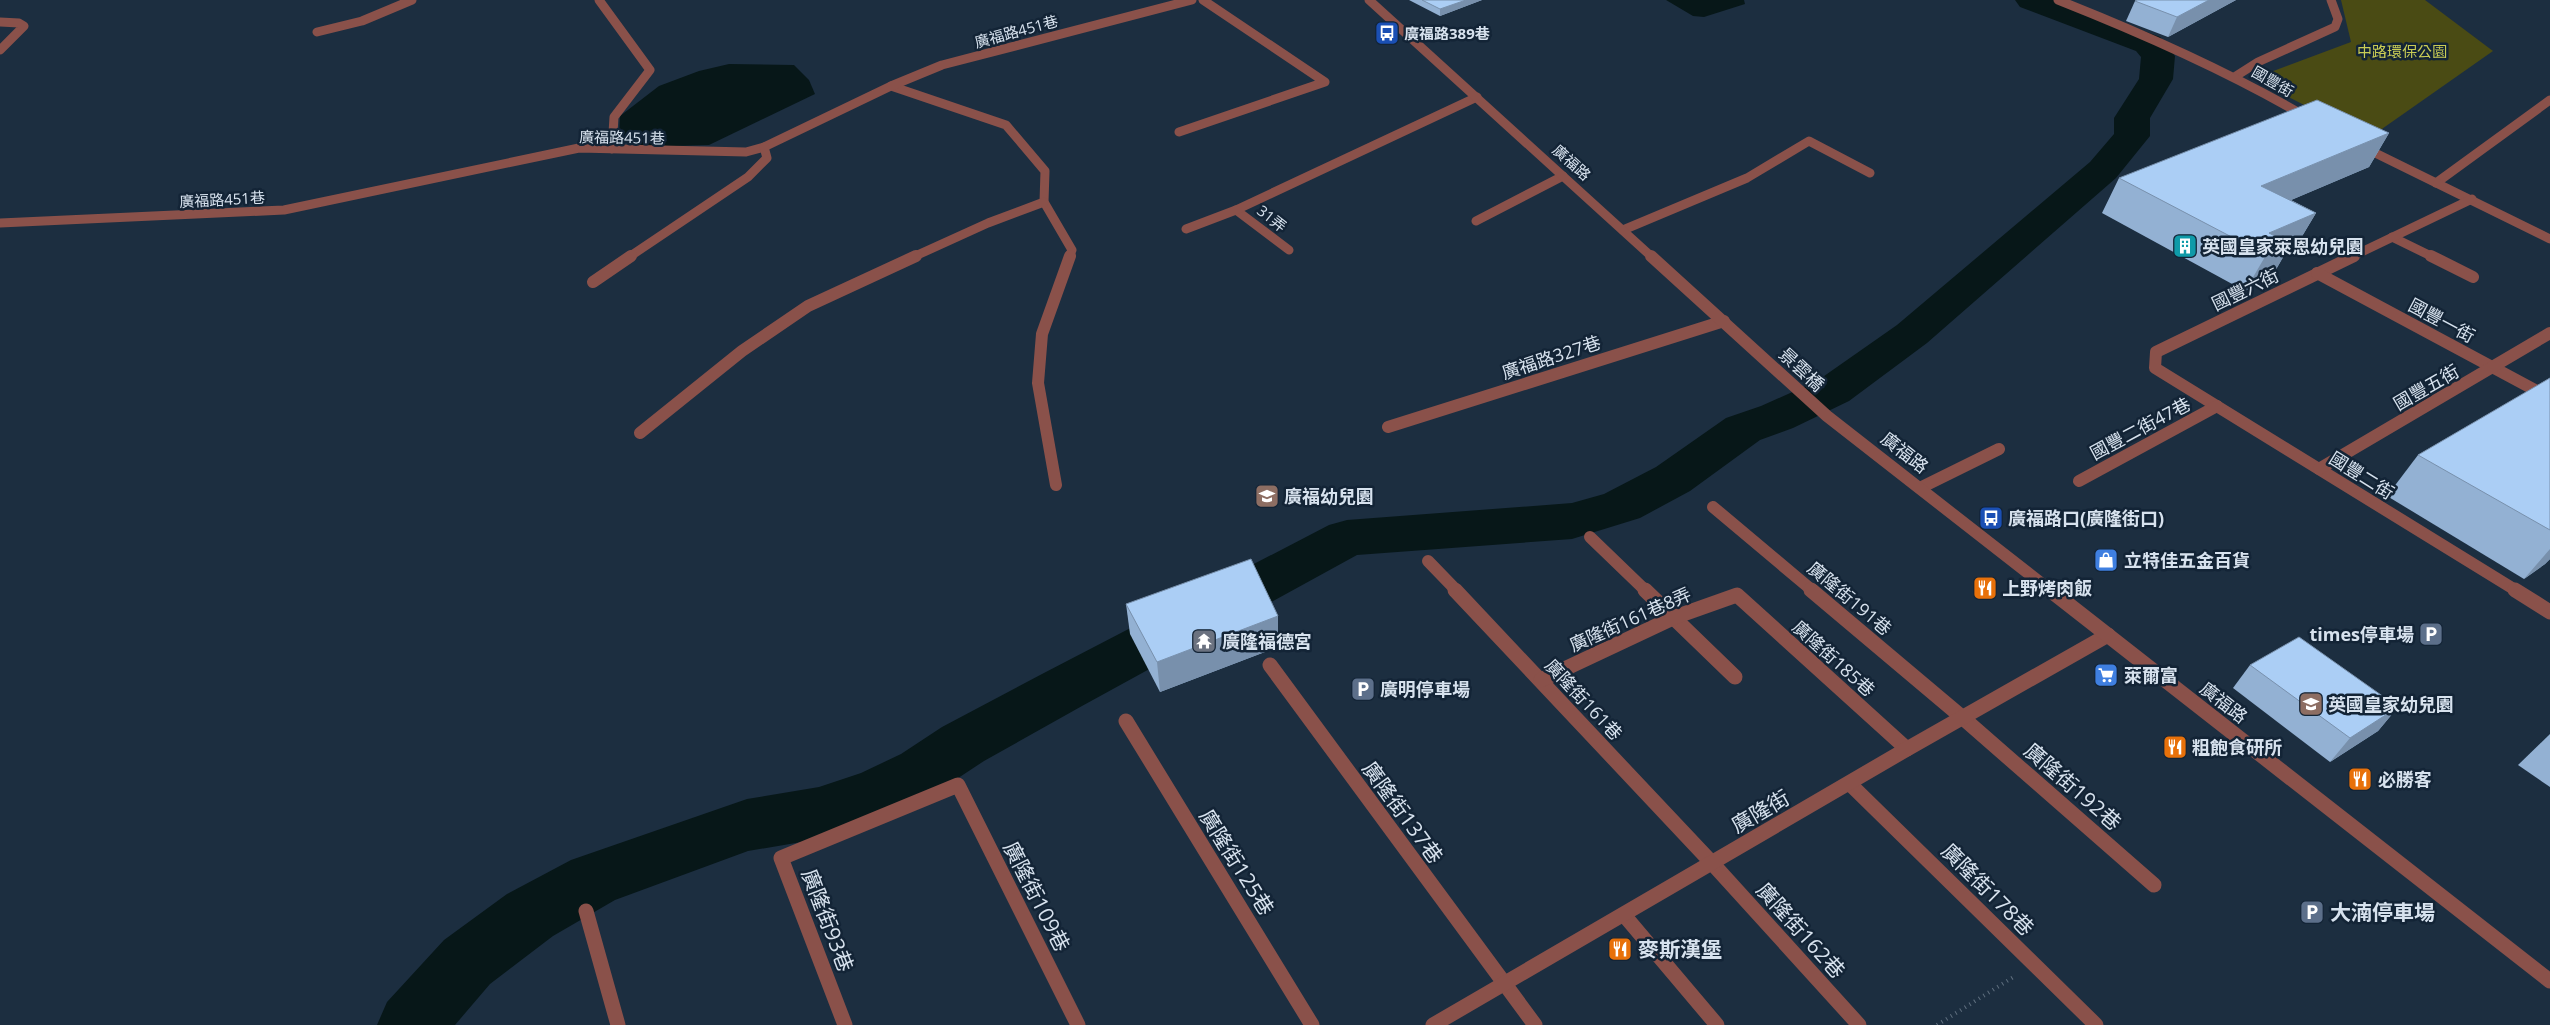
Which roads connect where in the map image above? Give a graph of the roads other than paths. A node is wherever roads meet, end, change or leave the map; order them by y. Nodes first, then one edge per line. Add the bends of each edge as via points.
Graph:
1 (412, 0) edge
2 (599, 0) edge
3 (1192, 0) edge
4 (1203, 0) edge
5 (1369, 0) edge
6 (2058, 0) edge
7 (2331, 0) edge
8 (0, 22) edge
9 (316, 32) dead end
10 (0, 50) edge
11 (2236, 76) junction
12 (891, 86) junction
13 (1476, 97) junction
14 (2550, 100) edge
15 (2318, 124) edge
16 (1179, 132) dead end
17 (2350, 141) edge
18 (764, 147) junction
19 (612, 149) junction
20 (1870, 173) dead end
21 (1563, 176) junction
22 (2436, 182) junction
23 (2472, 199) junction
24 (1044, 202) junction
25 (1236, 210) junction
26 (1476, 221) dead end
27 (0, 222) edge
28 (1186, 229) dead end
29 (1623, 230) junction
30 (2392, 237) junction
31 (2550, 238) edge
32 (1289, 250) dead end
33 (2317, 273) junction
34 (2473, 277) dead end
35 (593, 282) dead end
36 (1724, 321) junction
37 (2550, 334) edge
38 (1753, 347) joint
39 (2494, 367) junction
40 (2155, 368) joint
41 (2550, 398) edge
42 (2217, 406) junction
43 (1827, 416) joint
44 (1388, 427) dead end
45 (640, 433) dead end
46 (1999, 449) dead end
47 (2319, 469) junction
48 (2080, 481) dead end
49 (1056, 485) dead end
50 (1920, 488) junction
51 (1712, 507) dead end
52 (1590, 537) dead end
53 (1428, 561) dead end
54 (1737, 595) joint
55 (2549, 610) edge
56 (1675, 617) junction
57 (2108, 635) junction
58 (1270, 665) dead end
59 (1735, 677) dead end
60 (1541, 680) junction
61 (1963, 718) junction
62 (1126, 721) dead end
63 (1907, 749) junction
64 (1850, 784) junction
65 (781, 858) joint
66 (1712, 863) junction
67 (2154, 885) dead end
68 (586, 911) dead end
69 (1624, 915) junction
70 (2550, 981) edge
71 (1504, 984) junction
72 (618, 1025) edge
73 (845, 1025) edge
74 (1078, 1025) edge
75 (1312, 1025) edge
76 (1433, 1025) edge
77 (1535, 1025) edge
78 (1717, 1025) edge
79 (1858, 1025) edge
80 (2096, 1025) edge

1 - 9 street via 362,21
2 - 19 street via 650,70 614,116
3 - 12 street, 廣福路451巷 via 942,65
4 - 16 street via 1325,82
5 - 13 street, 廣福路
6 - 11 street, 國豐街 via 2150,36
7 - 11 street via 2338,19 2335,27 2258,62
8 - 10 street via 24,26
11 - 15 street, 國豐街
12 - 18 street, 廣福路451巷
12 - 24 street via 1006,125 1045,171
13 - 21 street, 廣福路
13 - 25 street
14 - 22 street
17 - 22 street
18 - 19 street, 廣福路451巷 via 746,152
18 - 35 street via 767,158 748,177
19 - 27 street, 廣福路451巷 via 578,148 284,210
20 - 29 street via 1809,141 1747,178
21 - 26 street
21 - 29 street, 廣福路
22 - 23 street
23 - 30 street, 國豐六街
23 - 31 street
24 - 45 street via 988,223 808,306 742,351
24 - 49 street via 1072,250 1042,334 1038,383
25 - 28 street
25 - 32 street, 31弄
29 - 36 street, 廣福路
30 - 33 street, 國豐六街
30 - 34 street
33 - 39 street, 國豐一街
33 - 40 street, 國豐六街 via 2156,352
36 - 38 street, 廣福路
36 - 44 street, 廣福路327巷
37 - 39 street, 國豐五街
38 - 43 street, 景雲橋
39 - 41 street, 國豐一街
39 - 47 street, 國豐五街
40 - 42 street, 國豐二街
42 - 47 street, 國豐二街
42 - 48 street, 國豐二街47巷
43 - 50 street, 廣福路
46 - 50 street
47 - 55 street, 國豐二街
50 - 57 street, 廣福路
51 - 61 street, 廣隆街191巷
52 - 56 street
53 - 60 street, 廣隆街161巷
54 - 56 street, 廣隆街161巷8弄
54 - 63 street, 廣隆街185巷
56 - 59 street
56 - 60 street, 廣隆街161巷8弄
57 - 61 street, 廣隆街
57 - 70 street, 廣福路
58 - 71 street, 廣隆街137巷
60 - 66 street, 廣隆街161巷
61 - 63 street, 廣隆街
61 - 67 street, 廣隆街192巷
62 - 75 street, 廣隆街125巷
63 - 64 street, 廣隆街
64 - 66 street, 廣隆街
64 - 80 street, 廣隆街178巷
65 - 73 street, 廣隆街93巷
65 - 74 street, 廣隆街109巷 via 958,785
66 - 69 street, 廣隆街
66 - 79 street, 廣隆街162巷
68 - 72 street
69 - 71 street, 廣隆街
69 - 78 street
71 - 76 street, 廣隆街
71 - 77 street, 廣隆街137巷

